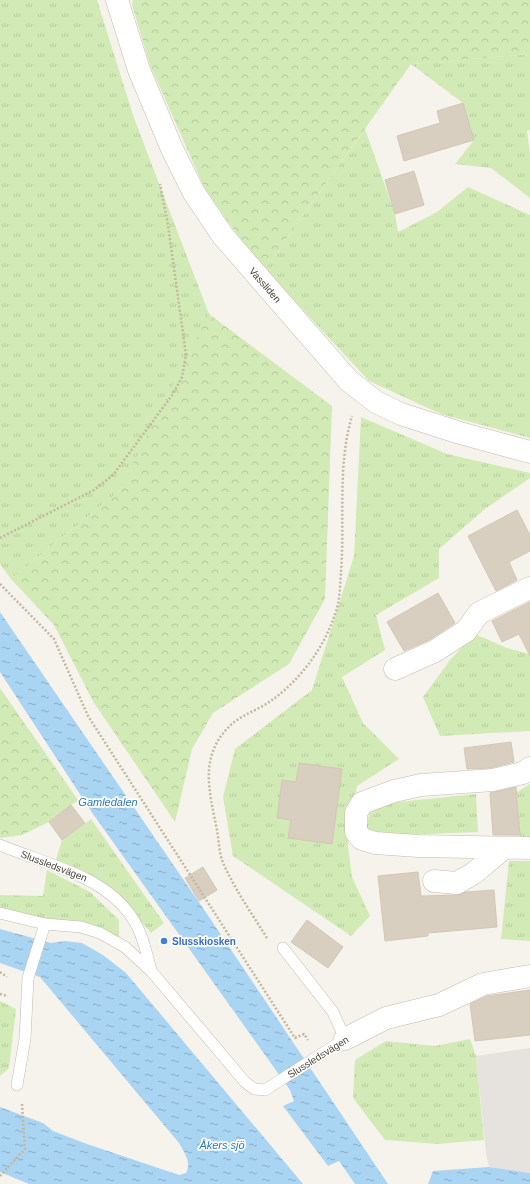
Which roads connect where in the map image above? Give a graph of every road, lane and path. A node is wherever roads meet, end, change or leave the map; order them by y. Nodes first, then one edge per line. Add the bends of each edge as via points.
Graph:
1 (117, 0) edge
2 (172, 149) junction
3 (363, 394) junction
4 (530, 452) edge
5 (0, 538) edge
6 (0, 584) edge
7 (530, 588) edge
8 (395, 669) dead end
9 (530, 768) edge
10 (0, 845) edge
11 (504, 848) junction
12 (530, 848) edge
13 (434, 882) dead end
14 (0, 913) edge
15 (45, 924) junction
16 (268, 940) dead end
17 (283, 948) dead end
18 (152, 972) junction
19 (530, 976) edge
20 (295, 1038) dead end
21 (345, 1039) junction
22 (17, 1085) dead end
23 (23, 1108) dead end
24 (0, 1176) edge

1 - 2 street, Vassliden via 139,70
2 - 3 street, Vassliden via 194,193 223,236 325,355
2 - 5 path via 158,173 186,355 182,377 173,394 113,475 94,490
3 - 4 street, Vassliden via 394,411 429,424
3 - 16 path via 352,417 344,463 344,538 334,617 309,665 272,700 234,723 212,750 208,765 210,795 223,863
6 - 20 path via 54,639 88,716
7 - 8 street via 479,614 466,631 435,651
9 - 11 street via 523,773 493,780 421,785 394,791 362,803 356,813 356,832 362,839 375,843
10 - 18 lane, Slussledsvägen via 89,879 118,901 137,926
11 - 12 street
11 - 13 street via 474,873 457,883
14 - 15 lane, Slussledsvägen
15 - 18 lane, Slussledsvägen via 81,927 100,933 124,947
15 - 22 lane via 28,978 25,1039
17 - 21 lane via 333,1012
18 - 21 lane, Slussledsvägen via 245,1082 254,1089 265,1090
19 - 21 street, Slussledsvägen via 483,984 439,1005 386,1018
23 - 24 path via 25,1149

